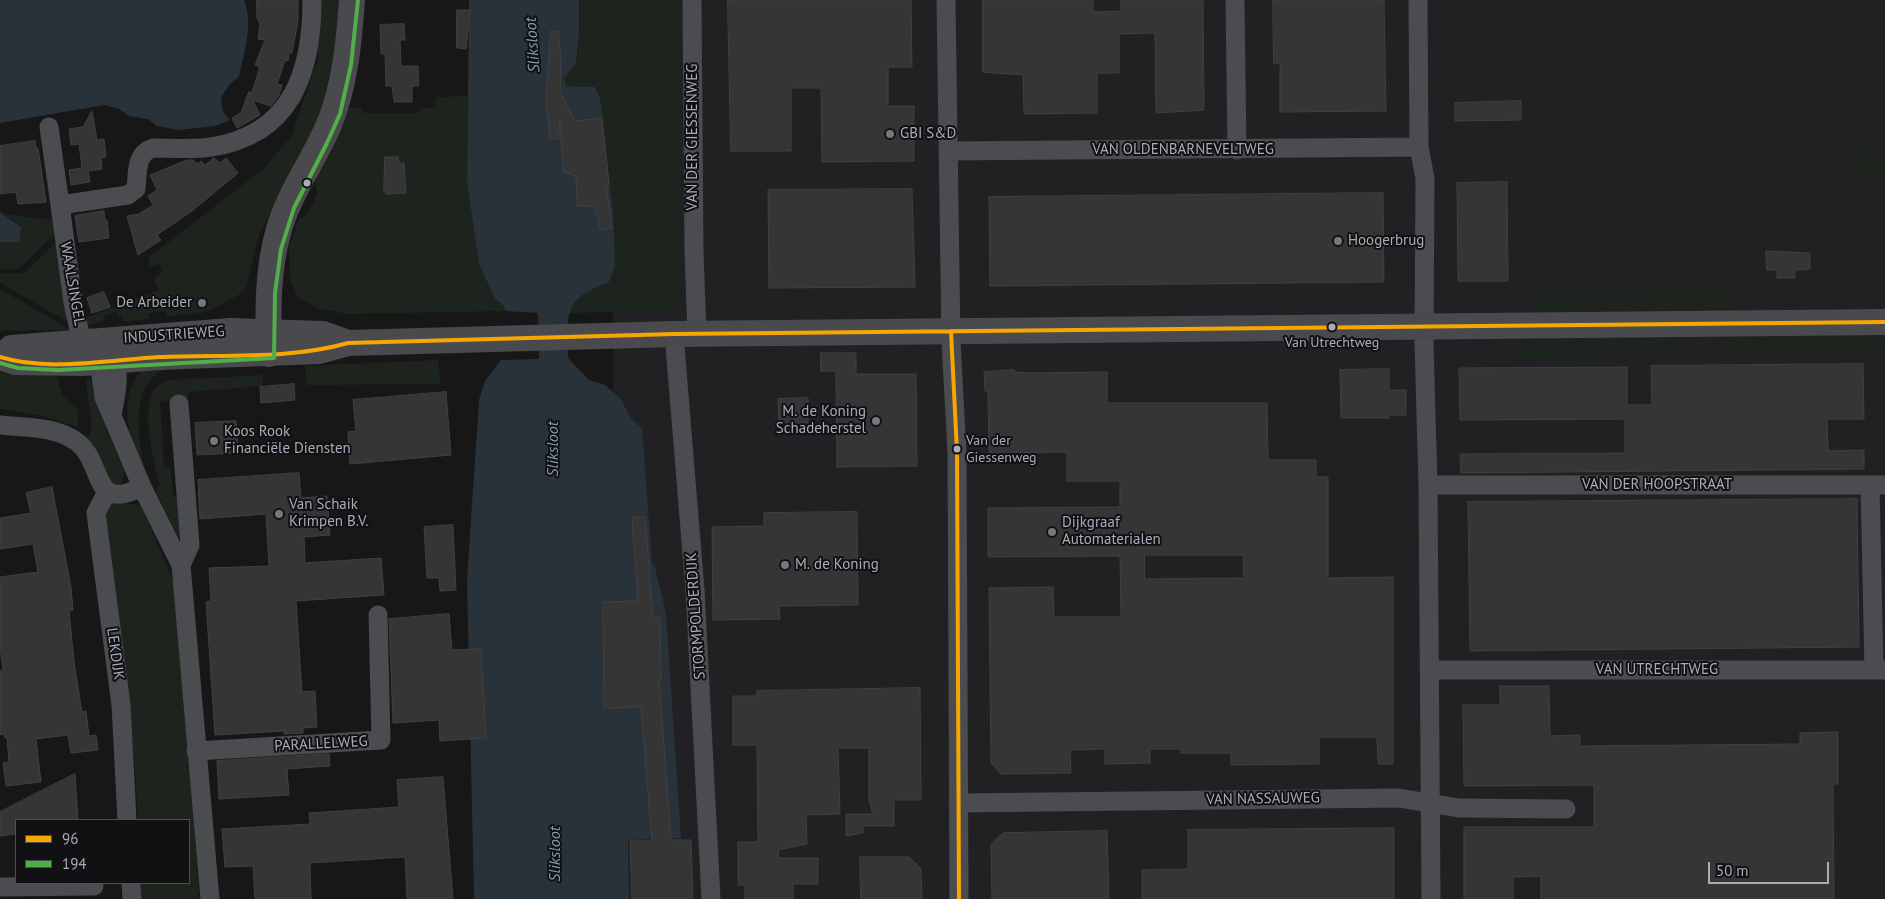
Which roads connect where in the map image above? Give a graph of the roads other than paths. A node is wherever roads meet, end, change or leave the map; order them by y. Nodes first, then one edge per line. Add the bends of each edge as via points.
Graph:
1 (312, 0) edge
2 (352, 0) edge
3 (692, 0) edge
4 (946, 0) edge
5 (1235, 0) edge
6 (1418, 0) edge
7 (49, 127) dead end
8 (1419, 147) junction
9 (1237, 150) junction
10 (948, 151) junction
11 (60, 205) junction
12 (1885, 322) edge
13 (1425, 326) junction
14 (951, 331) junction
15 (686, 334) junction
16 (269, 342) junction
17 (0, 351) edge
18 (97, 353) junction
19 (0, 357) edge
20 (180, 404) dead end
21 (0, 425) edge
22 (1428, 485) junction
23 (1877, 485) edge
24 (142, 487) junction
25 (107, 492) junction
26 (181, 565) junction
27 (378, 616) dead end
28 (1429, 670) junction
29 (1880, 670) edge
30 (196, 751) junction
31 (958, 803) junction
32 (1430, 803) junction
33 (1566, 809) dead end
34 (127, 819) edge
35 (131, 884) edge
36 (94, 886) dead end
37 (0, 888) edge
38 (132, 899) edge
39 (210, 899) edge
40 (711, 899) edge
41 (959, 899) edge
42 (1431, 899) edge

1 - 11 street via 304,70 285,109 267,125 226,145 146,150 139,158 136,189 128,195
2 - 16 street via 348,46 334,110 287,205 278,234 269,276
3 - 15 street, VAN DER GIESSENWEG via 694,252
4 - 10 street
5 - 9 street
6 - 8 street
7 - 11 street, WAALSINGEL
8 - 9 street, VAN OLDENBARNEVELTWEG
8 - 13 street via 1425,178
9 - 10 street, VAN OLDENBARNEVELTWEG
10 - 14 street
11 - 18 street, WAALSINGEL via 73,302
12 - 13 street, INDUSTRIEWEG
13 - 14 street, INDUSTRIEWEG
13 - 22 street
14 - 15 street, INDUSTRIEWEG
14 - 31 street via 957,452
15 - 16 street, INDUSTRIEWEG via 348,343 322,334
15 - 40 street, STORMPOLDERDIJK
16 - 18 street, INDUSTRIEWEG
17 - 18 street, INDUSTRIEWEG via 12,347
18 - 19 street, INDUSTRIEWEG via 16,362
18 - 24 street via 104,397
20 - 26 street via 190,545
21 - 25 street via 54,431 79,443 88,453
22 - 23 street, VAN DER HOOPSTRAAT
22 - 28 street
23 - 29 street
24 - 25 street via 124,493
24 - 26 street
25 - 34 street, LEKDIJK via 96,513 121,705
26 - 30 street
27 - 30 street, PARALLELWEG via 381,740
28 - 29 street, VAN UTRECHTWEG
28 - 32 street
30 - 39 street
31 - 32 street, VAN NASSAUWEG via 1399,798
31 - 41 street
32 - 33 street, VAN NASSAUWEG via 1460,808
32 - 42 street
35 - 38 street
36 - 37 street

